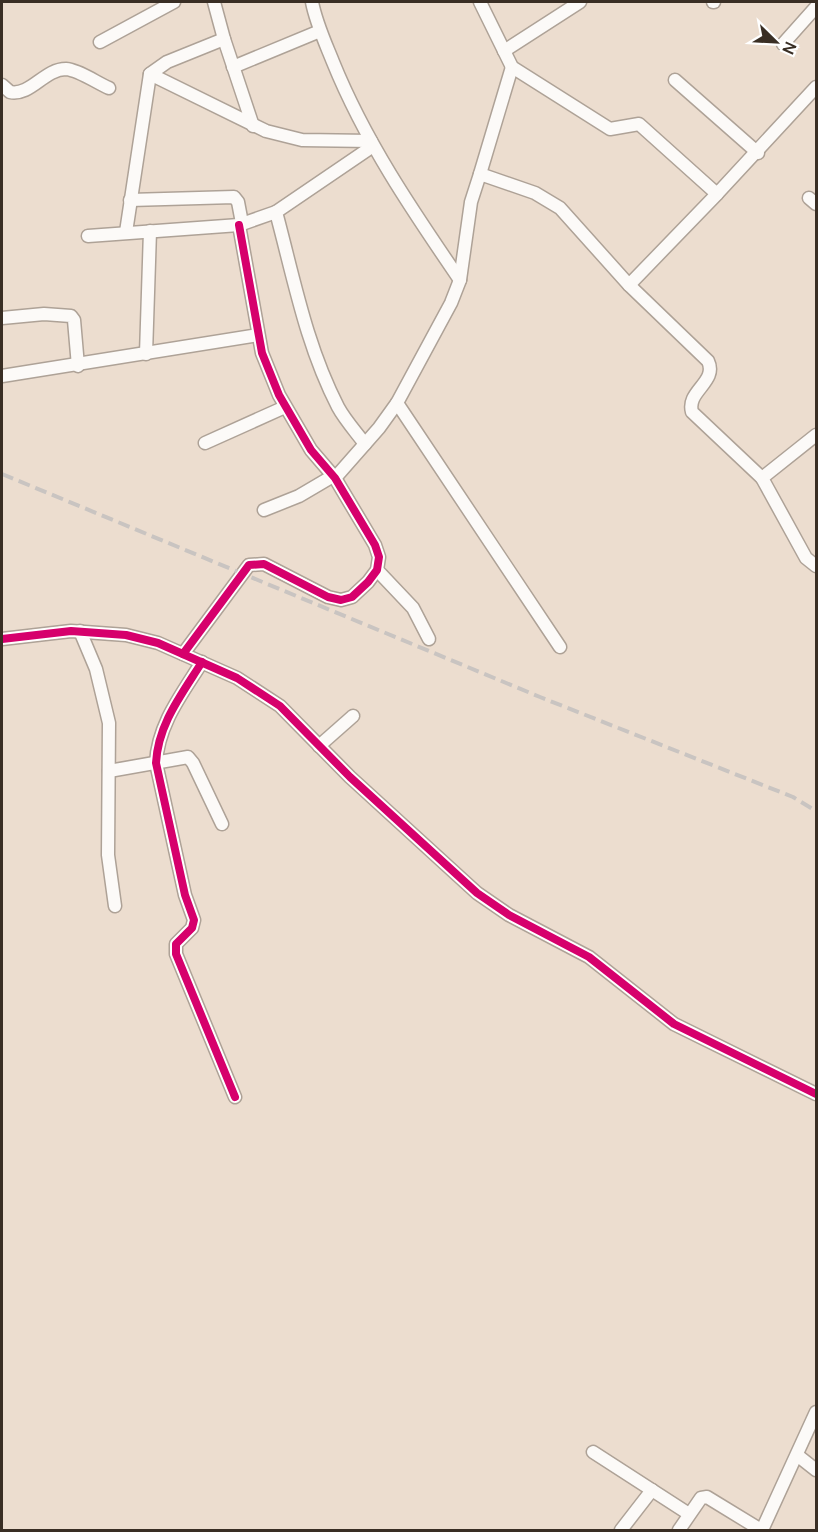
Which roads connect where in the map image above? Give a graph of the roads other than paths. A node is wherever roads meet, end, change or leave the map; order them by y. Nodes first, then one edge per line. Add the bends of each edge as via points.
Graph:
1 (214, 2) edge
2 (312, 2) edge
3 (480, 2) edge
4 (580, 2) edge
5 (168, 3) edge
6 (816, 7) edge
7 (320, 31) junction
8 (224, 39) junction
9 (100, 42) dead end
10 (783, 44) dead end
11 (504, 51) junction
12 (233, 67) junction
13 (512, 67) junction
14 (150, 74) junction
15 (675, 80) dead end
16 (2, 85) edge
17 (816, 87) edge
18 (110, 88) dead end
19 (253, 126) junction
20 (372, 143) junction
21 (758, 153) junction
22 (480, 174) junction
23 (717, 194) junction
24 (130, 200) junction
25 (276, 212) junction
26 (240, 224) junction
27 (150, 231) junction
28 (126, 232) junction
29 (88, 236) dead end
30 (460, 280) junction
31 (630, 285) junction
32 (2, 318) edge
33 (258, 335) junction
34 (146, 354) junction
35 (78, 366) junction
36 (2, 376) edge
37 (397, 403) junction
38 (285, 406) junction
39 (816, 435) edge
40 (205, 443) dead end
41 (365, 444) junction
42 (334, 477) junction
43 (762, 478) junction
44 (264, 510) dead end
45 (816, 566) edge
46 (376, 570) junction
47 (80, 631) junction
48 (2, 639) edge
49 (429, 639) dead end
50 (560, 647) dead end
51 (183, 654) junction
52 (202, 662) junction
53 (353, 716) dead end
54 (319, 746) junction
55 (156, 763) junction
56 (109, 771) junction
57 (222, 824) dead end
58 (115, 906) dead end
59 (816, 1094) edge
60 (235, 1097) dead end
61 (816, 1413) edge
62 (593, 1452) dead end
63 (797, 1455) junction
64 (816, 1470) edge
65 (652, 1490) junction
66 (689, 1514) junction
67 (621, 1530) edge
68 (679, 1530) edge
69 (762, 1530) edge

1 - 8 street
2 - 7 street
3 - 11 street
4 - 11 street
5 - 9 street
6 - 10 street
7 - 12 street
7 - 20 street via 346,95
8 - 12 street
8 - 14 street via 167,62
11 - 13 street
12 - 19 street
13 - 22 street
13 - 23 street via 610,129 639,124
14 - 19 street
14 - 24 street
15 - 21 street
16 - 18 street via 10,92 21,92 66,69
17 - 21 street
19 - 20 street via 302,140
20 - 25 street
20 - 30 street
21 - 23 street
22 - 30 street via 471,202
22 - 31 street via 535,194 560,208
23 - 31 street
24 - 26 street via 234,197
24 - 28 street
25 - 26 street
25 - 41 street via 303,321 320,366 340,409
26 - 27 street
26 - 33 street
27 - 28 street
27 - 34 street
28 - 29 street
30 - 37 street via 442,322
31 - 43 street via 708,361 711,371 692,400 692,412
32 - 35 street via 71,316
33 - 34 street
33 - 38 street
34 - 35 street
35 - 36 street
37 - 41 street
37 - 50 street
38 - 40 street
38 - 42 street via 311,450
39 - 43 street
41 - 42 street
42 - 44 street via 286,503
42 - 46 street via 378,551
43 - 45 street via 806,558
46 - 49 street via 408,602
46 - 51 street via 352,597 341,600 264,564 249,565
47 - 48 street
47 - 51 street via 142,638
47 - 56 street via 107,708
51 - 52 street
52 - 54 street via 269,697
52 - 55 street via 165,722
53 - 54 street
54 - 59 street via 477,893 509,915 589,957 674,1024
55 - 56 street
55 - 57 street via 180,757 191,759
55 - 60 street via 194,920 192,928 176,944 176,954
56 - 58 street via 108,855
61 - 63 street
62 - 65 street
63 - 64 street
63 - 69 street
65 - 66 street
65 - 67 street
66 - 68 street
66 - 69 street via 700,1498 707,1497

